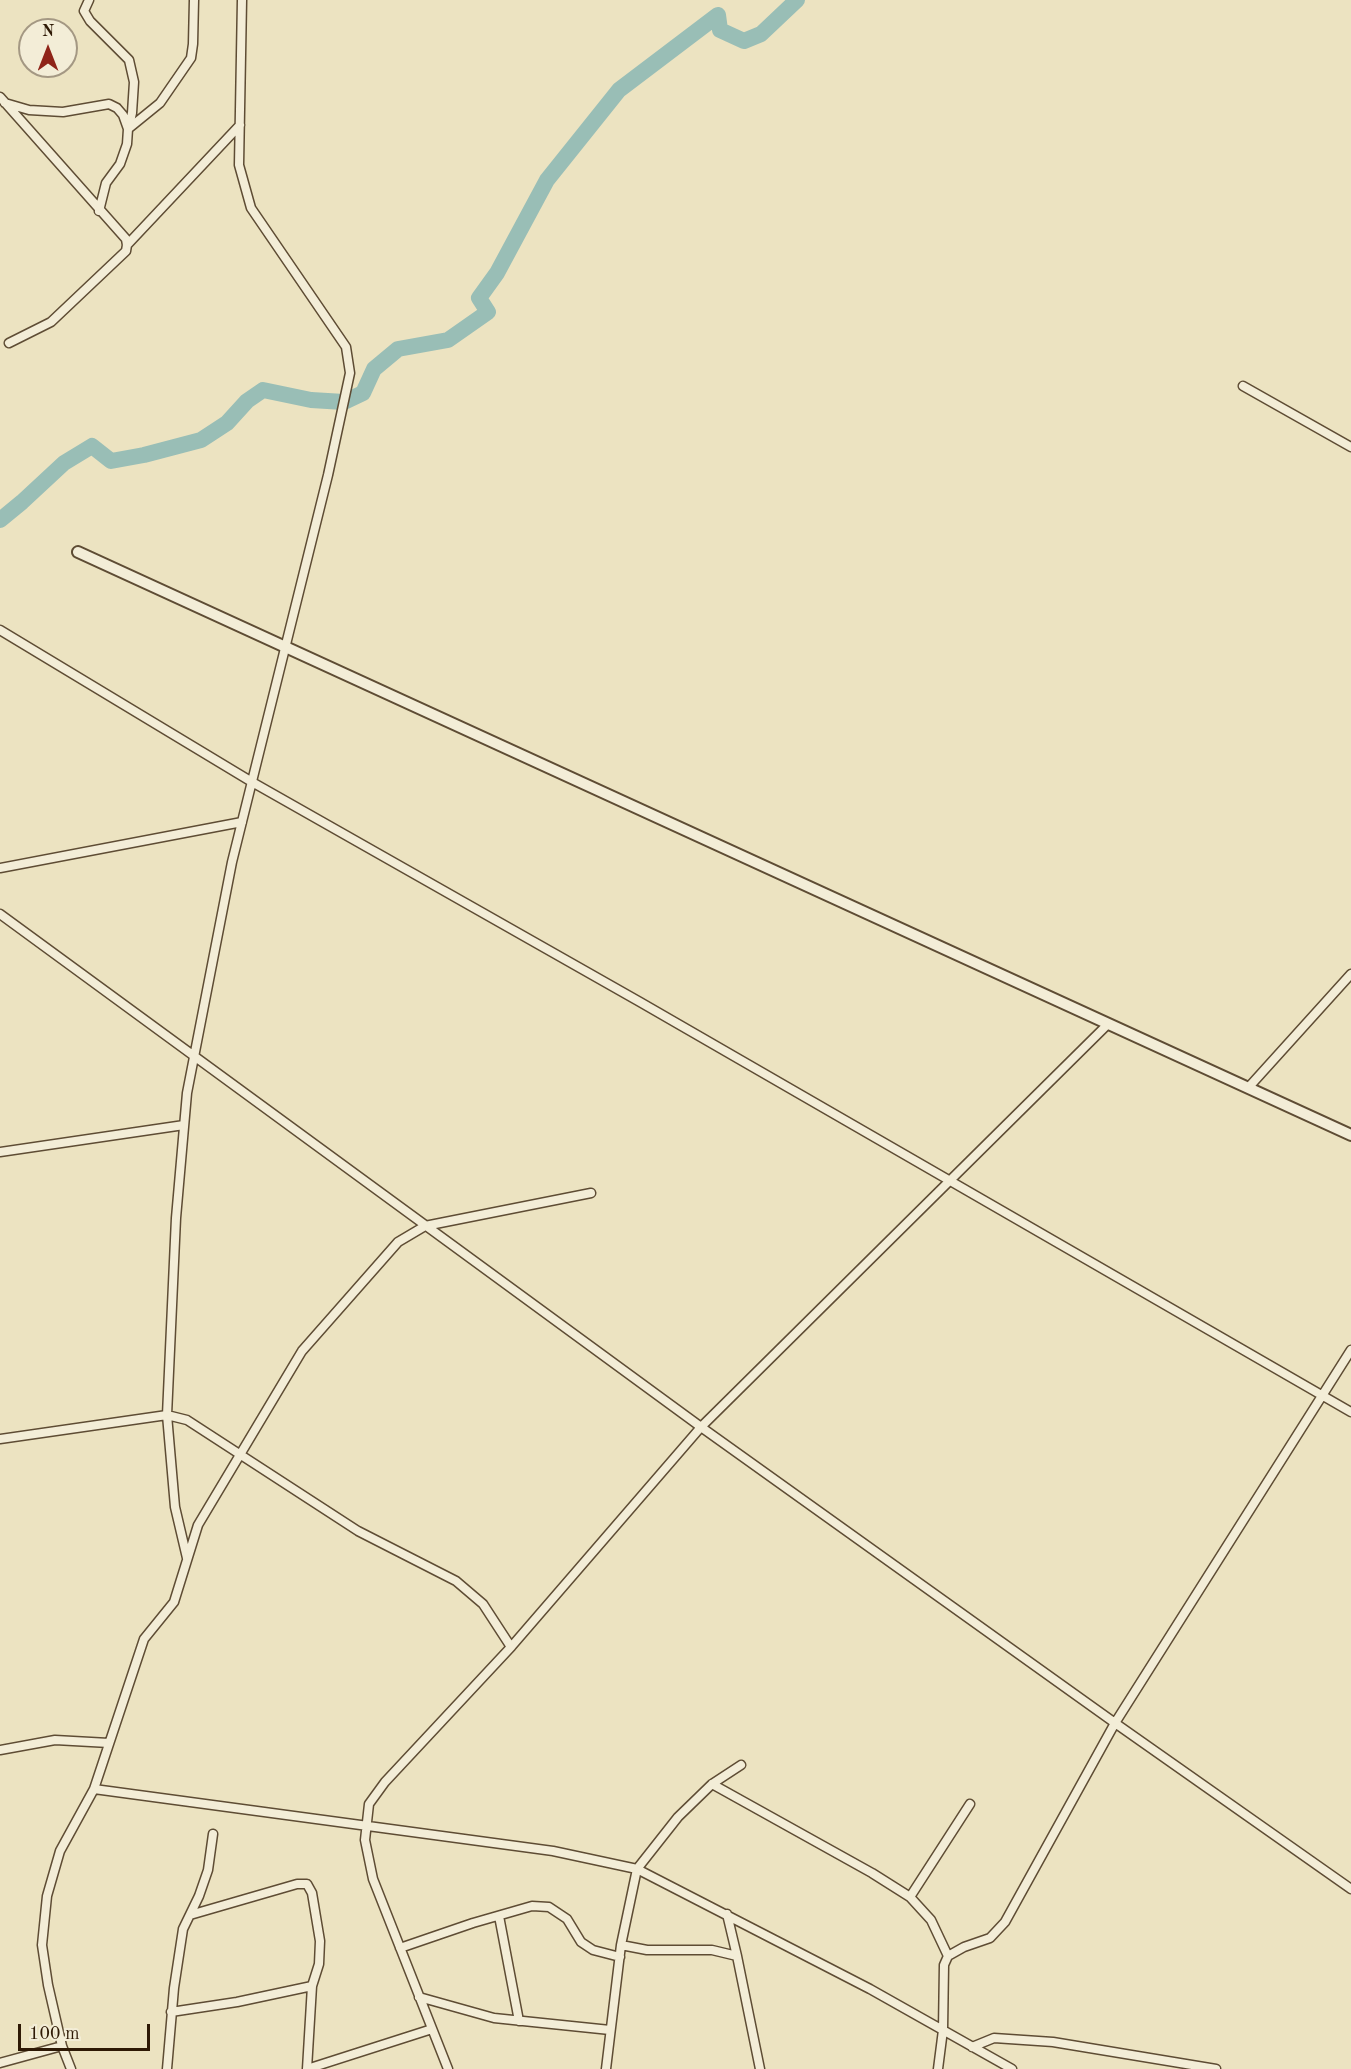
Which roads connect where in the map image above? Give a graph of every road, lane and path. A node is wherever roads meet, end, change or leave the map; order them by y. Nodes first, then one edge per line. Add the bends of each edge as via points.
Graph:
1 (89, 0) edge
2 (194, 0) edge
3 (242, 0) edge
4 (2, 100) edge
5 (240, 125) junction
6 (128, 129) junction
7 (99, 211) junction
8 (128, 245) junction
9 (9, 343) dead end
10 (1243, 386) dead end
11 (1351, 447) edge
12 (78, 552) dead end
13 (0, 630) edge
14 (285, 647) junction
15 (252, 782) junction
16 (242, 822) junction
17 (0, 867) edge
18 (0, 914) edge
19 (1351, 974) edge
20 (1108, 1024) junction
21 (194, 1056) junction
22 (1248, 1088) junction
23 (184, 1125) junction
24 (1351, 1136) edge
25 (0, 1152) edge
26 (948, 1180) junction
27 (591, 1193) dead end
28 (425, 1226) junction
29 (1351, 1350) edge
30 (1322, 1396) junction
31 (1351, 1412) edge
32 (167, 1415) junction
33 (701, 1427) junction
34 (0, 1439) edge
35 (241, 1454) junction
36 (187, 1558) junction
37 (511, 1647) junction
38 (1115, 1723) junction
39 (109, 1743) junction
40 (0, 1750) edge
41 (741, 1765) dead end
42 (712, 1785) junction
43 (94, 1789) junction
44 (970, 1804) dead end
45 (365, 1826) junction
46 (213, 1834) dead end
47 (637, 1869) junction
48 (1351, 1889) edge
49 (910, 1897) junction
50 (726, 1914) junction
51 (190, 1915) junction
52 (499, 1916) junction
53 (621, 1945) junction
54 (400, 1948) junction
55 (737, 1956) junction
56 (948, 1956) junction
57 (620, 1957) junction
58 (312, 1986) junction
59 (419, 1997) junction
60 (171, 2012) junction
61 (519, 2020) junction
62 (432, 2029) junction
63 (610, 2030) junction
64 (944, 2030) junction
65 (62, 2046) junction
66 (972, 2047) junction
67 (0, 2063) edge
68 (71, 2069) edge
69 (167, 2069) edge
70 (448, 2069) edge
71 (606, 2069) edge
72 (760, 2069) edge
73 (939, 2069) edge
74 (1012, 2069) edge
75 (1216, 2069) edge

1 - 6 street via 84,11 90,21 129,60 135,82
2 - 6 street via 191,58 160,103
3 - 5 street
4 - 6 street via 29,110 63,112 109,104 123,115
4 - 7 street
5 - 8 street
5 - 14 street via 239,165 251,208 346,347 350,373
6 - 7 street via 120,164 106,183
7 - 8 street
8 - 9 street via 126,252 51,322
10 - 11 street
12 - 14 street
13 - 15 street
14 - 15 street
14 - 20 street
15 - 16 street
15 - 26 street
16 - 17 street
16 - 21 street
18 - 21 street
19 - 22 street
20 - 22 street
20 - 26 street
21 - 23 street
21 - 28 street
22 - 24 street
23 - 25 street
23 - 32 street
26 - 30 street
26 - 33 street
27 - 28 street
28 - 33 street
28 - 35 street via 398,1242 302,1351
29 - 30 street
30 - 31 street
30 - 38 street
32 - 34 street
32 - 35 street via 187,1420
32 - 36 street via 175,1508
33 - 37 street
33 - 38 street
35 - 36 street via 198,1526
35 - 37 street via 358,1531 456,1581 483,1604
36 - 39 street via 174,1602 144,1639
37 - 45 street via 385,1782 369,1804
38 - 48 street
38 - 56 street via 1005,1922 990,1938
39 - 40 street via 55,1740
39 - 43 street
41 - 42 street
42 - 47 street via 678,1817
42 - 49 street
43 - 45 street
43 - 65 street via 60,1851 47,1896 42,1945
44 - 49 street
45 - 47 street via 553,1851
45 - 54 street via 364,1840 373,1879
46 - 51 street via 208,1870
47 - 50 street
47 - 53 street
49 - 56 street via 931,1920
50 - 55 street
50 - 64 street
51 - 58 street via 308,1884 320,1941 319,1964
51 - 60 street via 183,1929
52 - 54 street
52 - 57 street via 532,1906 549,1907 567,1919 580,1942
52 - 61 street
53 - 55 street via 647,1950 712,1950
53 - 57 street
54 - 59 street
55 - 72 street
56 - 64 street via 944,1965
57 - 63 street
58 - 60 street
58 - 62 street via 307,2069
59 - 61 street via 494,2018
59 - 62 street
60 - 69 street
61 - 63 street
62 - 70 street
63 - 71 street
64 - 66 street
64 - 73 street
65 - 67 street
65 - 68 street
66 - 74 street
66 - 75 street via 994,2038 1053,2042

